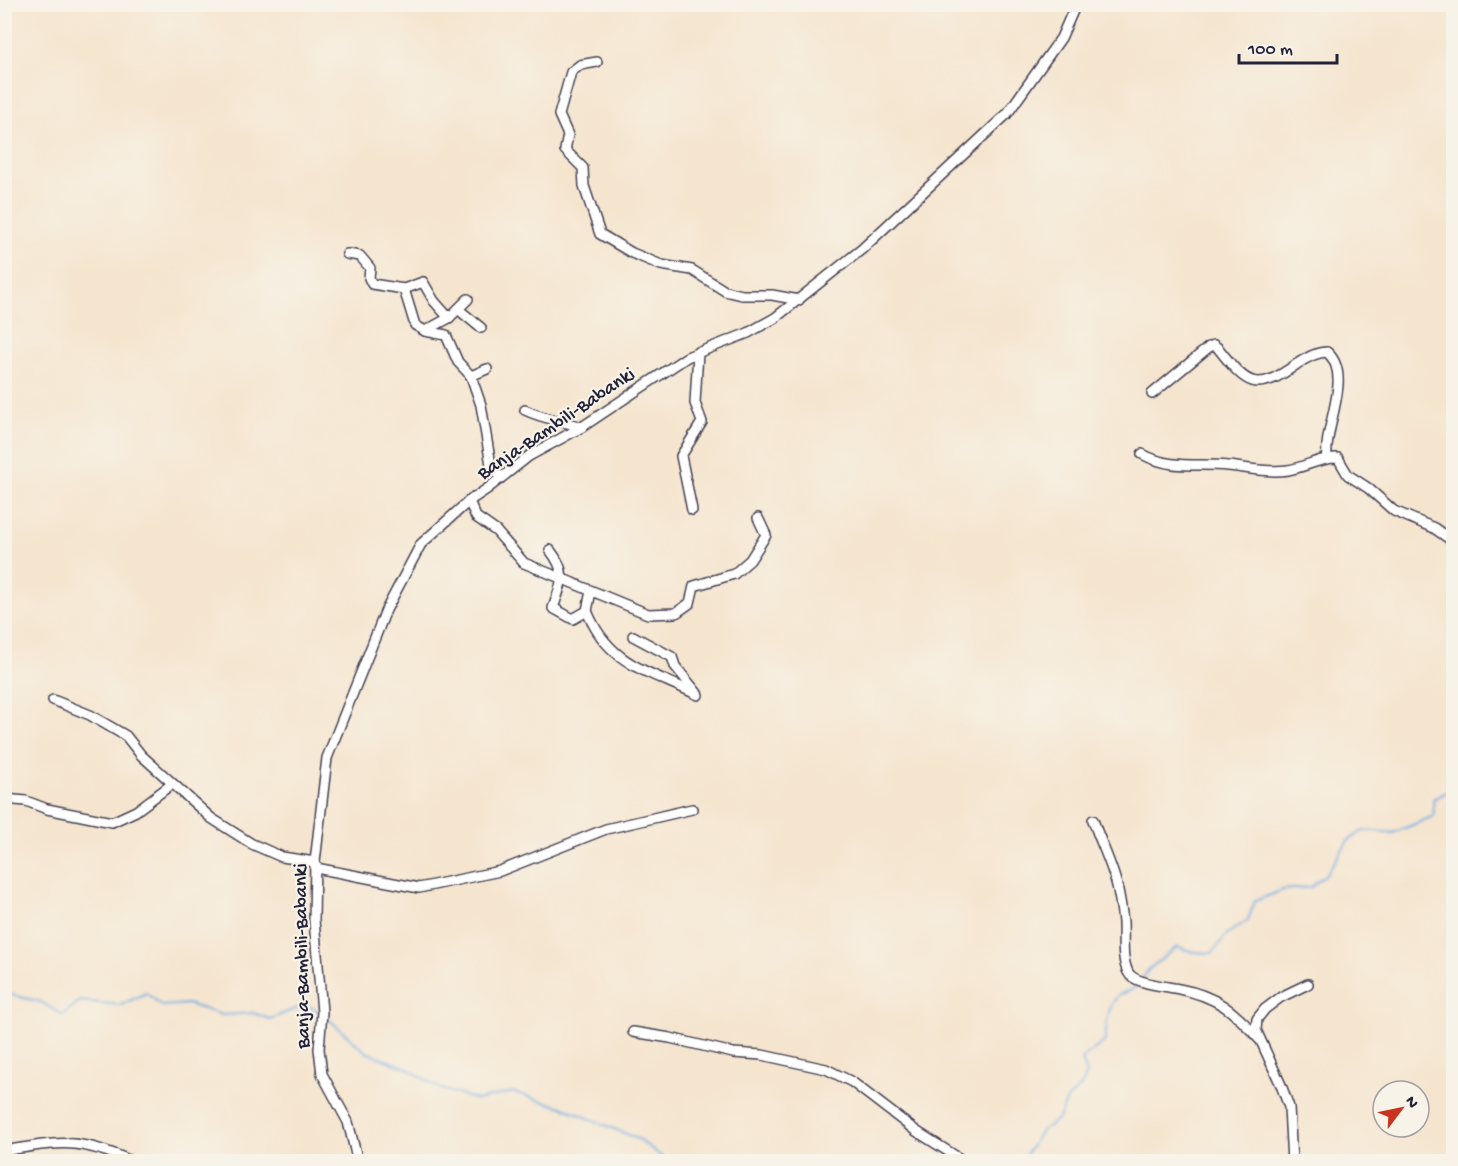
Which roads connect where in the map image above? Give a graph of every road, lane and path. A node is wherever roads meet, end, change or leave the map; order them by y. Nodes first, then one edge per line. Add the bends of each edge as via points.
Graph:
1 (1076, 4) edge
2 (597, 62) dead end
3 (347, 254) dead end
4 (404, 289) junction
5 (468, 299) dead end
6 (799, 300) junction
7 (458, 309) junction
8 (449, 318) junction
9 (481, 328) dead end
10 (426, 331) junction
11 (698, 352) junction
12 (487, 369) dead end
13 (471, 376) junction
14 (1152, 394) dead end
15 (525, 410) dead end
16 (582, 427) junction
17 (1142, 454) dead end
18 (1327, 458) junction
19 (501, 478) junction
20 (469, 501) junction
21 (692, 510) dead end
22 (758, 518) dead end
23 (1454, 542) edge
24 (550, 550) dead end
25 (562, 580) junction
26 (591, 591) junction
27 (587, 611) junction
28 (633, 636) dead end
29 (53, 700) dead end
30 (172, 784) junction
31 (4, 799) edge
32 (692, 808) dead end
33 (1093, 820) dead end
34 (315, 865) junction
35 (1308, 984) dead end
36 (633, 1032) dead end
37 (1259, 1039) junction
38 (4, 1151) edge
39 (133, 1161) edge
40 (358, 1161) edge
41 (965, 1161) edge
42 (1292, 1161) edge

1 - 6 street, Banja-Bambili-Babanki via 1061,38 1007,114 862,249
2 - 6 street via 580,65 571,72 560,115 568,135 565,150 583,168 584,186 600,234 661,265 692,270 725,291
3 - 4 street via 360,256 370,268 372,284
4 - 8 street via 423,282
4 - 10 street via 415,325
5 - 7 street
6 - 11 street, Banja-Bambili-Babanki via 748,333
7 - 8 street
7 - 9 street
8 - 10 street
10 - 13 street via 446,335 458,362
11 - 16 street, Banja-Bambili-Babanki
11 - 21 street via 695,403 702,422 681,456
12 - 13 street
13 - 19 street via 481,405 491,465
14 - 18 street via 1214,345 1252,383 1263,383 1305,358 1327,352 1340,374
15 - 16 street via 540,418 550,417
16 - 19 street, Banja-Bambili-Babanki via 529,456
17 - 18 street via 1156,462 1178,466 1254,470 1286,470
18 - 23 street via 1338,458 1348,475 1394,511 1434,528
19 - 20 street, Banja-Bambili-Babanki
20 - 25 street via 476,517 496,531 524,563
20 - 34 street, Banja-Bambili-Babanki via 421,544 386,610 327,758
22 - 26 street via 766,535 750,560 734,574 694,586 690,603 676,613 648,615
24 - 25 street via 559,561
25 - 26 street
25 - 27 street via 553,608 573,619
26 - 27 street
27 - 28 street via 606,644 626,662 698,695 672,657
29 - 30 street via 126,736
30 - 31 street via 136,811 112,822
30 - 34 street via 211,818 252,843 282,857
32 - 34 street via 606,829 500,871 419,888
33 - 37 street via 1118,889 1128,974 1148,983 1202,993 1245,1023
34 - 40 street, Banja-Bambili-Babanki via 322,1074 348,1122
35 - 37 street via 1265,1008 1257,1019
36 - 41 street via 826,1069 852,1082 916,1131
37 - 42 street via 1289,1107
38 - 39 street via 64,1142 106,1149

